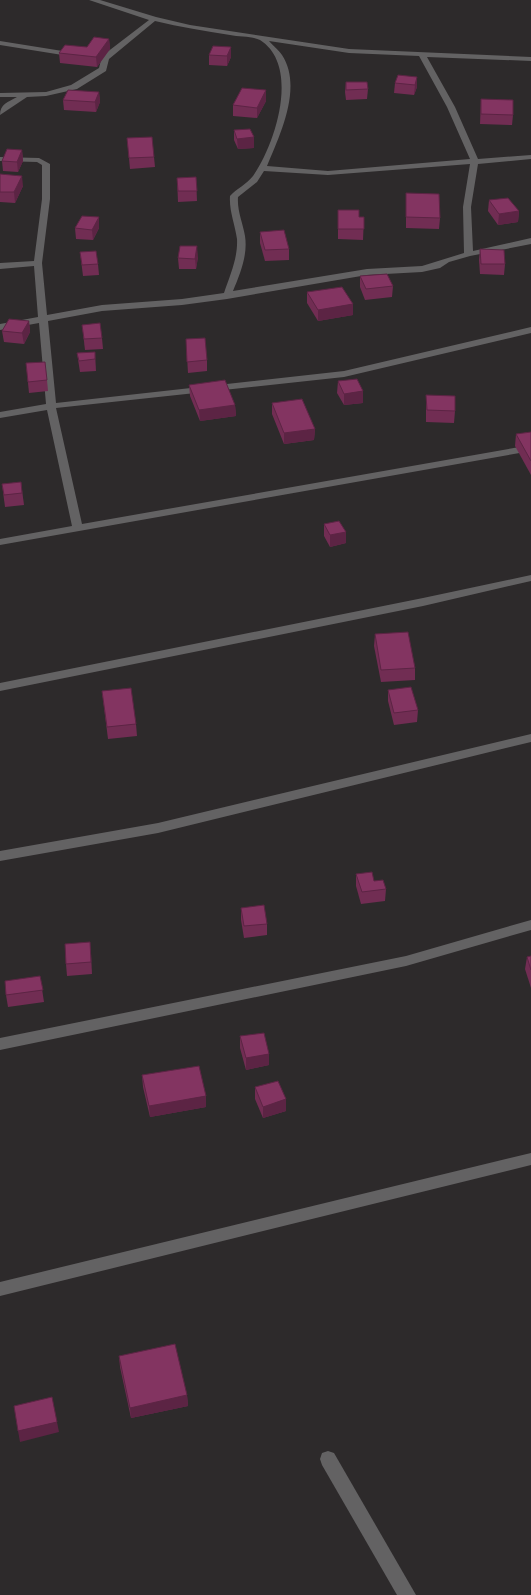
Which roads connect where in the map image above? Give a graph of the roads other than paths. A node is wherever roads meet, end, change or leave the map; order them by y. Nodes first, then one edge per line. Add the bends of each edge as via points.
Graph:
1 (93, 0) edge
2 (154, 19) junction
3 (263, 39) junction
4 (0, 43) edge
5 (88, 56) edge
6 (423, 56) junction
7 (531, 59) edge
8 (0, 95) edge
9 (25, 96) junction
10 (0, 113) edge
11 (531, 157) edge
12 (0, 159) edge
13 (475, 161) junction
14 (262, 168) junction
15 (531, 241) edge
16 (469, 254) junction
17 (38, 263) junction
18 (0, 266) edge
19 (227, 296) junction
20 (43, 318) junction
21 (0, 327) edge
22 (531, 330) edge
23 (51, 406) junction
24 (0, 415) edge
25 (531, 448) edge
26 (78, 529) junction
27 (0, 542) edge
28 (531, 578) edge
29 (0, 687) edge
30 (531, 738) edge
31 (0, 856) edge
32 (531, 926) edge
33 (0, 1044) edge
34 (531, 1159) edge
35 (0, 1289) edge
36 (328, 1459) dead end
37 (407, 1595) edge

1 - 2 street
2 - 3 street
2 - 9 street via 101,58 103,69 74,87
3 - 6 street via 349,51
3 - 14 street via 279,56 284,68 287,96
4 - 5 street
6 - 7 street
6 - 13 street
8 - 9 street
9 - 10 street
11 - 13 street
12 - 17 street via 34,160 46,164 46,199
13 - 14 street via 328,173
13 - 16 street via 468,180 466,228
14 - 19 street via 254,180 234,196 232,207 241,238 241,254
15 - 16 street
16 - 19 street via 422,269 367,272
17 - 18 street
17 - 20 street
19 - 20 street via 102,308
20 - 21 street
20 - 23 street
22 - 23 street via 344,374
23 - 24 street
23 - 26 street
25 - 26 street
26 - 27 street
28 - 29 street
30 - 31 street via 158,828
32 - 33 street via 406,961
34 - 35 street
36 - 37 street

